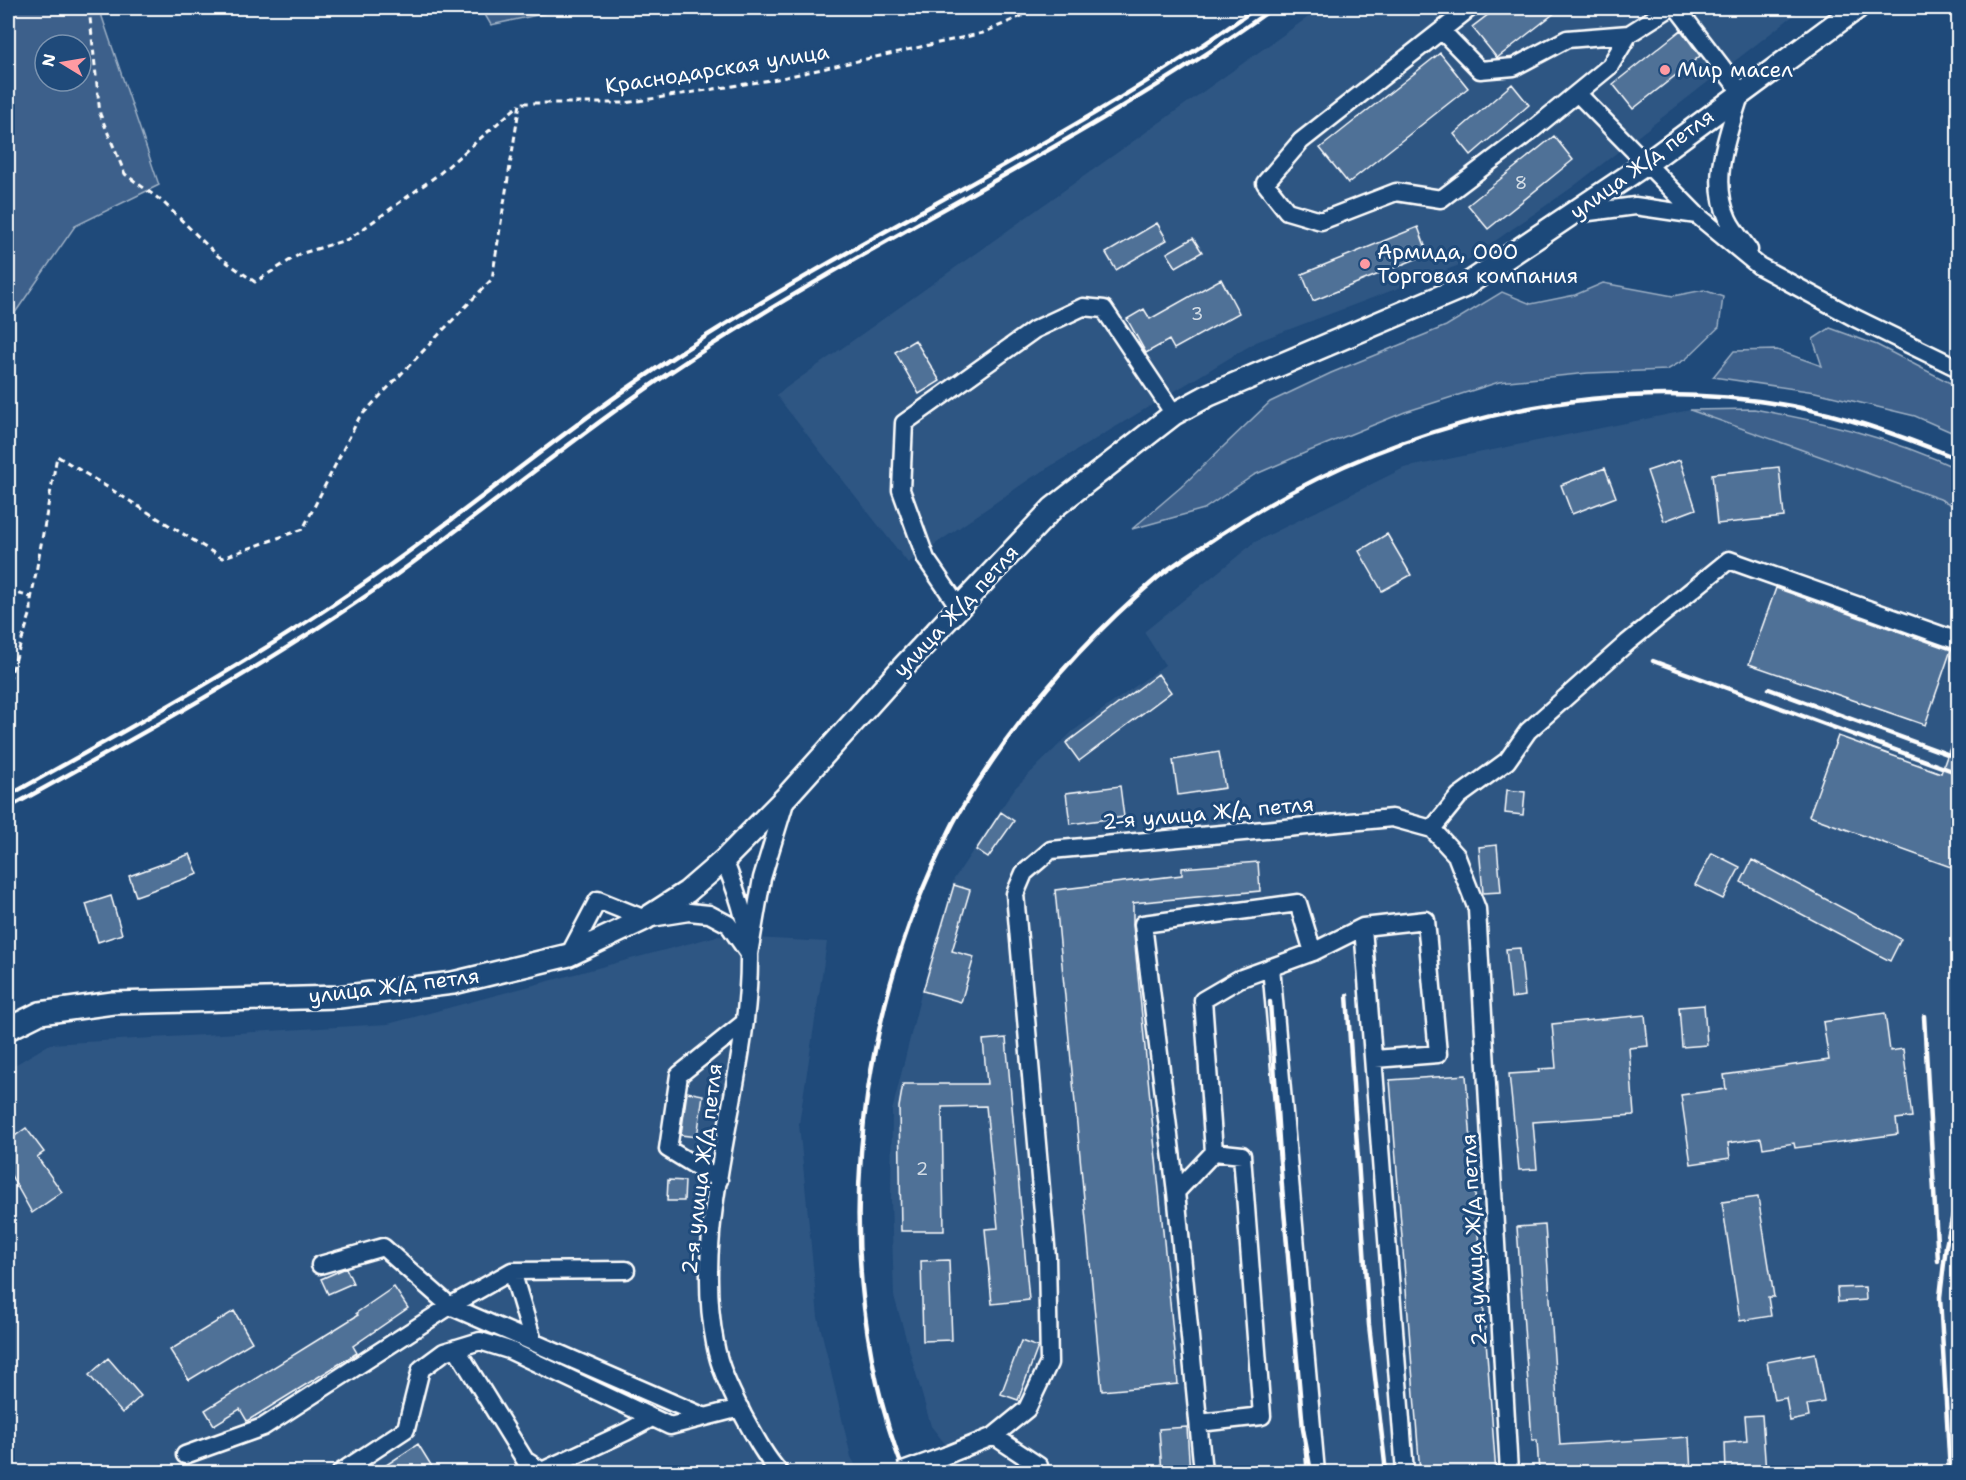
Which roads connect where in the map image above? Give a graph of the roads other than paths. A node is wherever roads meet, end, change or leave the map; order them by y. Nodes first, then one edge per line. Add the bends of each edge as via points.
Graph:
1 (1470, 8) edge
2 (1670, 8) edge
3 (1677, 8) edge
4 (1857, 8) edge
5 (1442, 30) junction
6 (1629, 34) junction
7 (1741, 92) junction
8 (1577, 93) junction
9 (1646, 164) junction
10 (1574, 214) junction
11 (1697, 215) junction
12 (1759, 266) junction
13 (1959, 368) edge
14 (1174, 414) junction
15 (959, 608) junction
16 (1959, 641) edge
17 (787, 796) junction
18 (1432, 829) junction
19 (724, 860) junction
20 (645, 919) junction
21 (1363, 927) junction
22 (1312, 952) junction
23 (749, 954) junction
24 (569, 955) junction
25 (1271, 967) junction
26 (745, 1022) junction
27 (8, 1029) edge
28 (1375, 1059) junction
29 (1214, 1152) junction
30 (719, 1180) junction
31 (1176, 1192) junction
32 (320, 1265) dead end
33 (626, 1269) dead end
34 (512, 1271) junction
35 (450, 1306) junction
36 (533, 1341) junction
37 (456, 1348) junction
38 (740, 1408) junction
39 (705, 1417) junction
40 (652, 1418) junction
41 (1198, 1423) junction
42 (994, 1436) junction
43 (185, 1455) dead end
44 (775, 1468) edge
45 (341, 1473) edge
46 (756, 1473) edge
47 (900, 1473) edge
48 (1040, 1473) edge
49 (1203, 1473) edge
50 (1316, 1473) edge
51 (1405, 1473) edge
52 (1509, 1473) edge

1 - 5 street
2 - 6 street
3 - 7 street
4 - 7 main road, улица Ж/д петля
5 - 6 street via 1480,70 1514,67 1567,39
5 - 8 street via 1301,141 1264,183 1287,211 1321,221 1396,192 1441,199
6 - 8 street via 1610,66
7 - 9 main road, улица Ж/д петля
7 - 12 street via 1722,156 1719,188 1728,219
8 - 9 street
9 - 10 main road, улица Ж/д петля
9 - 11 street
10 - 11 street via 1635,206
10 - 14 main road, улица Ж/д петля via 1463,287 1281,362
11 - 12 street
12 - 13 street
14 - 15 main road, улица Ж/д петля via 1053,508
14 - 15 street via 1104,309 1083,307 1034,330 904,423 901,490 926,559
15 - 17 main road, улица Ж/д петля
16 - 18 street via 1729,560 1528,731 1507,761 1459,796
17 - 19 main road, улица Ж/д петля
17 - 23 street via 762,878
18 - 42 street, 2-я улица Ж/д петля via 1392,818 1051,850 1024,873 1016,894 1047,1257 1049,1363 1027,1409
18 - 52 street, 2-я улица Ж/д петля via 1456,855 1478,909
19 - 20 main road, улица Ж/д петля via 687,892
19 - 23 street, 2-я улица Ж/д петля via 741,904
20 - 23 street via 689,912 709,914 729,924
20 - 24 main road, улица Ж/д петля
20 - 24 street via 598,900
21 - 22 street
21 - 28 street
21 - 28 street via 1426,920 1438,1054
22 - 25 street
22 - 31 street via 1298,903 1143,924
23 - 26 street, 2-я улица Ж/д петля
24 - 27 main road, улица Ж/д петля via 430,986 339,998 113,1003 40,1013
25 - 29 street via 1239,979 1203,1000
25 - 50 street
26 - 30 street, 2-я улица Ж/д петля
26 - 30 street via 679,1075 668,1149
28 - 51 street
29 - 31 street
29 - 41 street via 1242,1155 1262,1416
30 - 38 street, 2-я улица Ж/д петля via 708,1270 714,1334 721,1363
31 - 41 street
32 - 35 street via 383,1247
33 - 34 street
34 - 35 street
34 - 36 street
35 - 36 street
35 - 43 street via 263,1427
36 - 39 street
37 - 40 street via 480,1341 509,1350
37 - 40 street via 525,1460 542,1471
37 - 45 street via 421,1369 406,1429
38 - 39 street
38 - 44 street, 2-я улица Ж/д петля
39 - 40 street via 670,1426
41 - 49 street
42 - 47 street, 2-я улица Ж/д петля, bridge
42 - 48 street via 1039,1466
44 - 46 street

